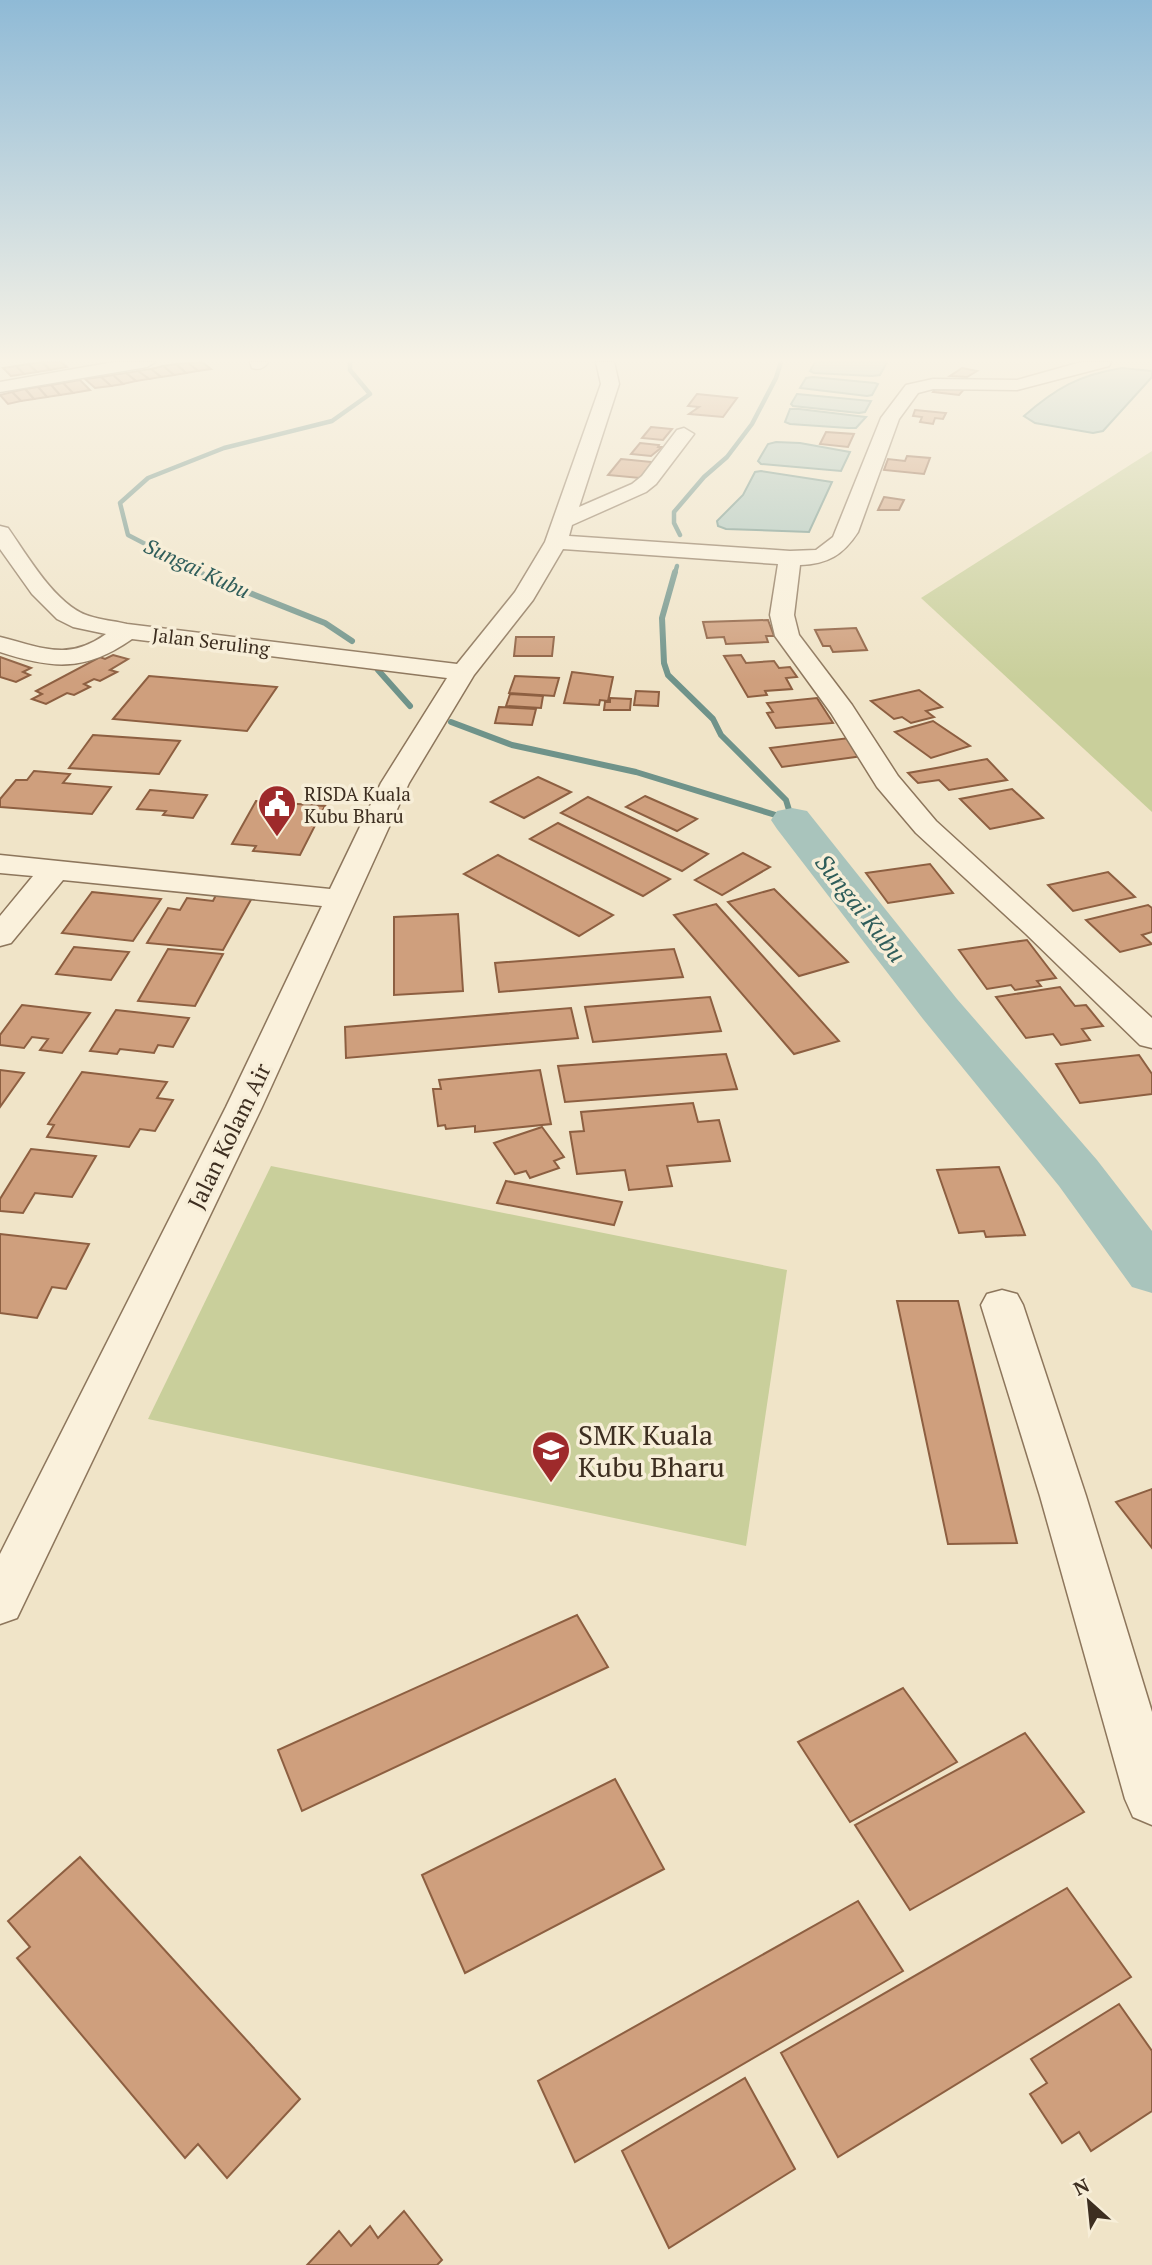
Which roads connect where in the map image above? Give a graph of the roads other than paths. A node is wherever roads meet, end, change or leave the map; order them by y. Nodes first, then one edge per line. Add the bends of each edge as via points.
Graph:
1 (581, 468) edge
2 (658, 468) edge
3 (871, 468) edge
4 (559, 532) junction
5 (4, 546) edge
6 (790, 558) junction
7 (127, 631) junction
8 (0, 644) edge
9 (103, 649) junction
10 (166, 660) dead end
11 (463, 672) junction
12 (0, 864) edge
13 (55, 870) junction
14 (339, 899) junction
15 (0, 936) edge
16 (1152, 1037) edge
17 (1002, 1305) dead end
18 (0, 1602) edge
19 (1152, 1799) edge

1 - 4 street, Jalan Kolam Air
2 - 4 street via 639,488
3 - 6 street via 837,548 813,558
4 - 6 street
4 - 11 street, Jalan Kolam Air via 525,595
5 - 7 street, Jalan Seruling via 65,614
6 - 16 street via 782,615 787,636 843,711 887,781 926,827
7 - 9 street
7 - 11 street, Jalan Seruling
8 - 9 street via 57,660
9 - 10 street
11 - 14 street, Jalan Kolam Air via 395,783
12 - 13 street
13 - 14 street
13 - 15 street
14 - 18 street, Jalan Kolam Air via 244,1107
17 - 19 street

